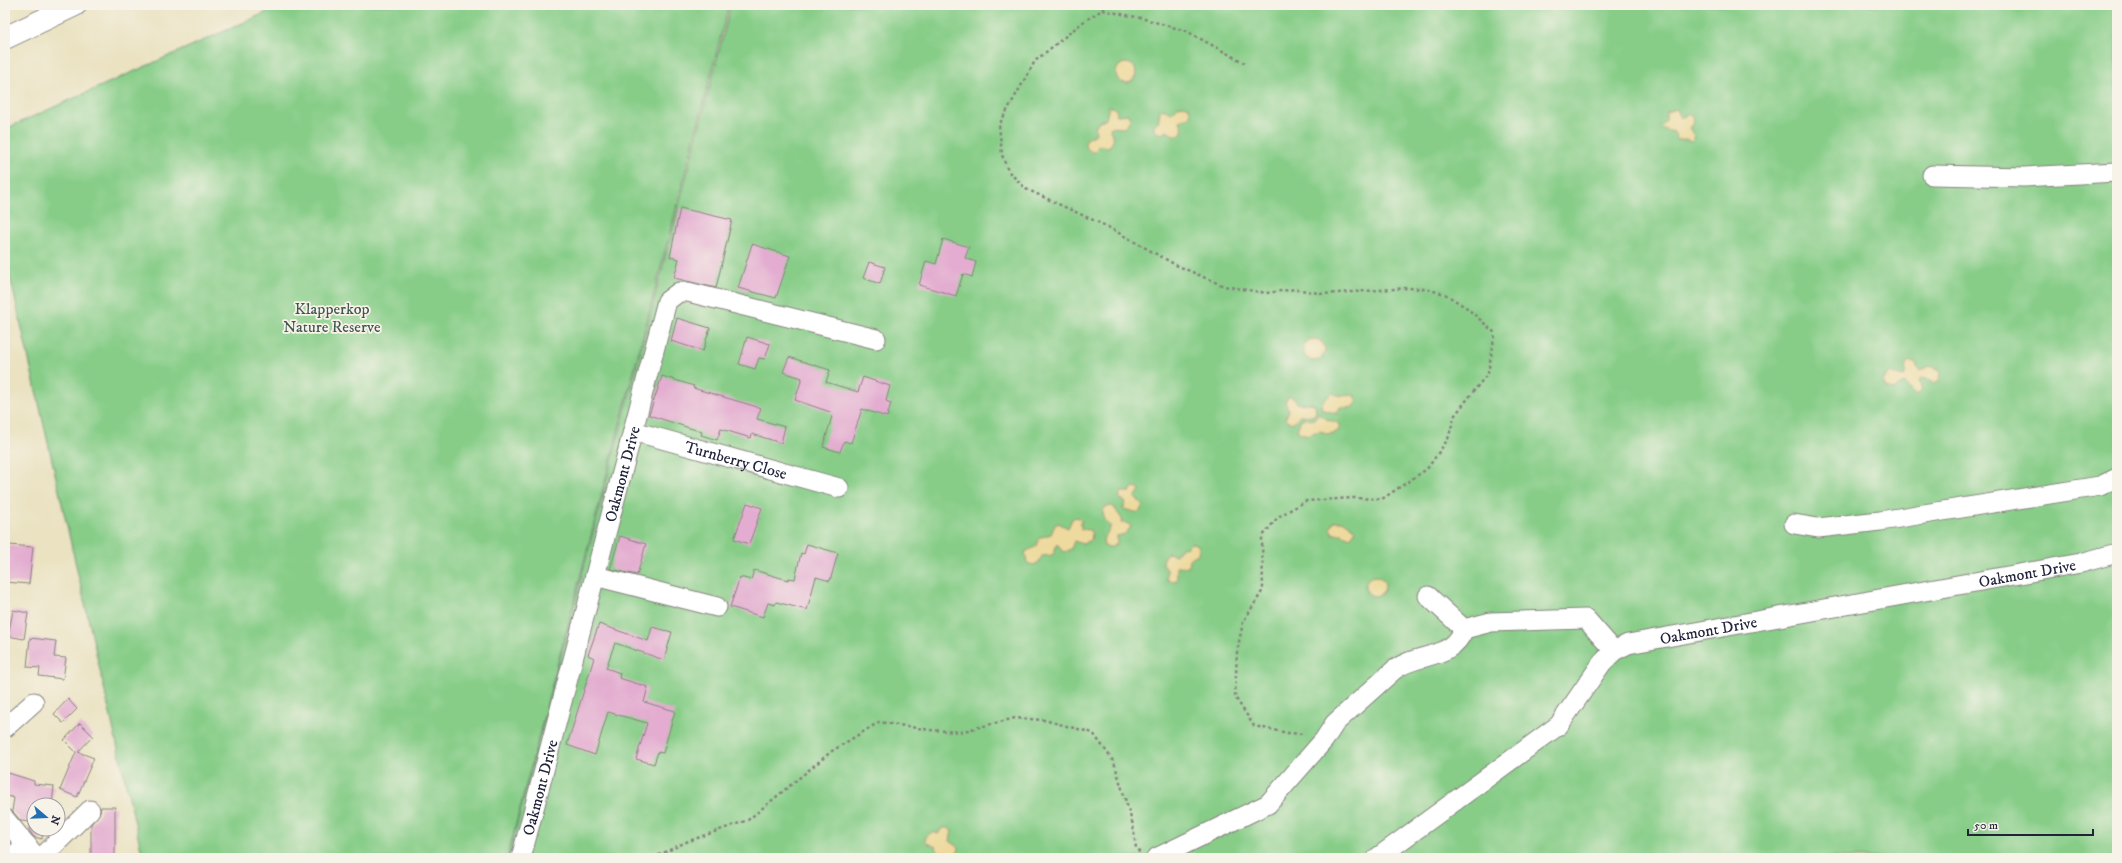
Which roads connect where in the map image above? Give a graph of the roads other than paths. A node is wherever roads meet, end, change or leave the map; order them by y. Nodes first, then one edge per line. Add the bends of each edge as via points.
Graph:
1 (75, 5) edge
2 (5, 38) edge
3 (2117, 172) edge
4 (1932, 175) dead end
5 (876, 340) dead end
6 (633, 431) junction
7 (2117, 478) edge
8 (839, 488) dead end
9 (1794, 524) dead end
10 (2117, 553) edge
11 (595, 576) junction
12 (1428, 596) dead end
13 (717, 607) dead end
14 (1464, 629) junction
15 (1614, 651) junction
16 (34, 702) dead end
17 (5, 728) edge
18 (90, 810) dead end
19 (5, 818) edge
20 (32, 852) edge
21 (10, 858) edge
22 (41, 858) edge
23 (521, 858) edge
24 (1156, 858) edge
25 (1377, 858) edge

1 - 2 highway
3 - 4 street via 2024,177
5 - 6 street, Oakmont Drive via 693,292 679,292 670,298 664,307
6 - 8 street, Turnberry Close
6 - 11 street, Oakmont Drive
7 - 9 street via 2100,486 1923,515 1818,528
10 - 15 street, Oakmont Drive via 2081,563 1634,642
11 - 13 street
11 - 23 street, Oakmont Drive
12 - 14 street
14 - 15 street via 1491,622 1586,619
14 - 24 street via 1461,637 1445,652 1403,663 1335,723 1324,740 1268,804
15 - 25 street, Oakmont Drive via 1602,663 1559,725
16 - 17 street
18 - 22 street
19 - 20 street
20 - 21 street

